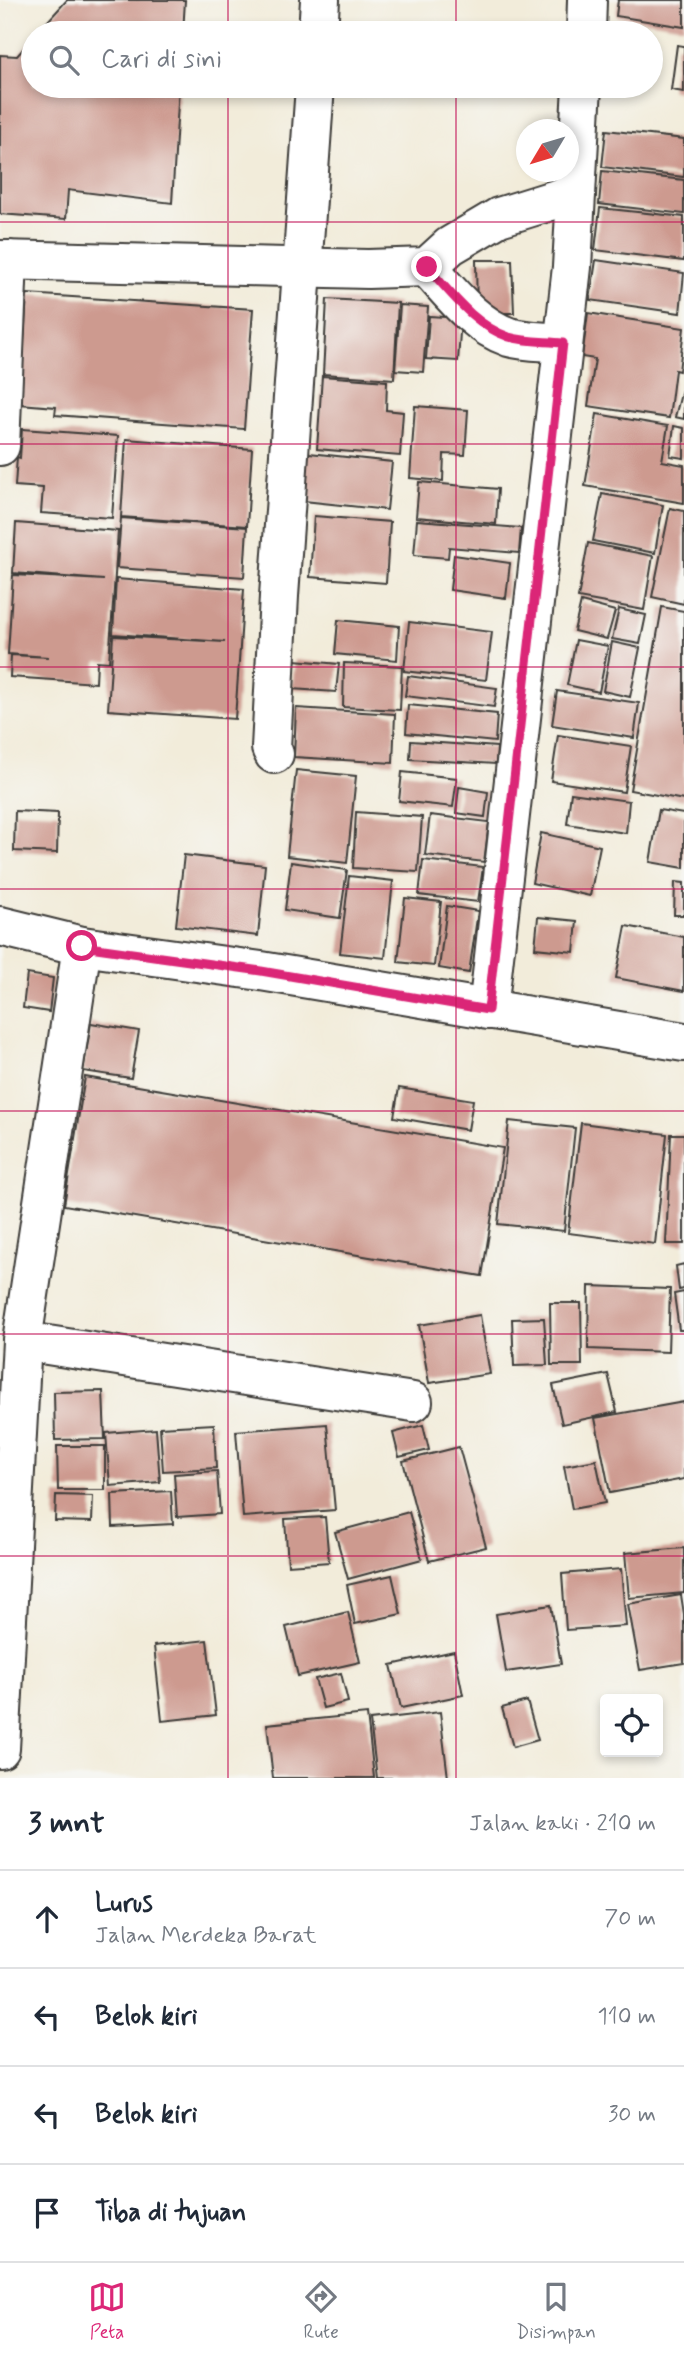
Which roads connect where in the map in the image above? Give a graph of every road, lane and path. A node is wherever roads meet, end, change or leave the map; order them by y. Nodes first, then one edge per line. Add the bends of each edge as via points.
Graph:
1 (320, 0) edge
2 (587, 0) edge
3 (319, 21) edge
4 (586, 21) edge
5 (314, 98) edge
6 (581, 98) edge
7 (576, 192) junction
8 (4, 260) edge
9 (303, 267) junction
10 (427, 267) junction
11 (563, 343) junction
12 (0, 446) edge
13 (274, 754) dead end
14 (0, 926) edge
15 (82, 946) junction
16 (488, 1010) junction
17 (684, 1042) edge
18 (22, 1341) junction
19 (413, 1402) dead end
20 (0, 1749) edge

1 - 3 street
2 - 4 street
5 - 9 street
6 - 7 street
7 - 10 street via 499,217 450,246
7 - 11 street
8 - 9 street
8 - 12 street
9 - 10 street
9 - 13 street via 279,596
10 - 11 street via 487,327 510,337
11 - 16 street
14 - 15 street
15 - 16 street
15 - 18 street
16 - 17 street
18 - 19 street
18 - 20 street

